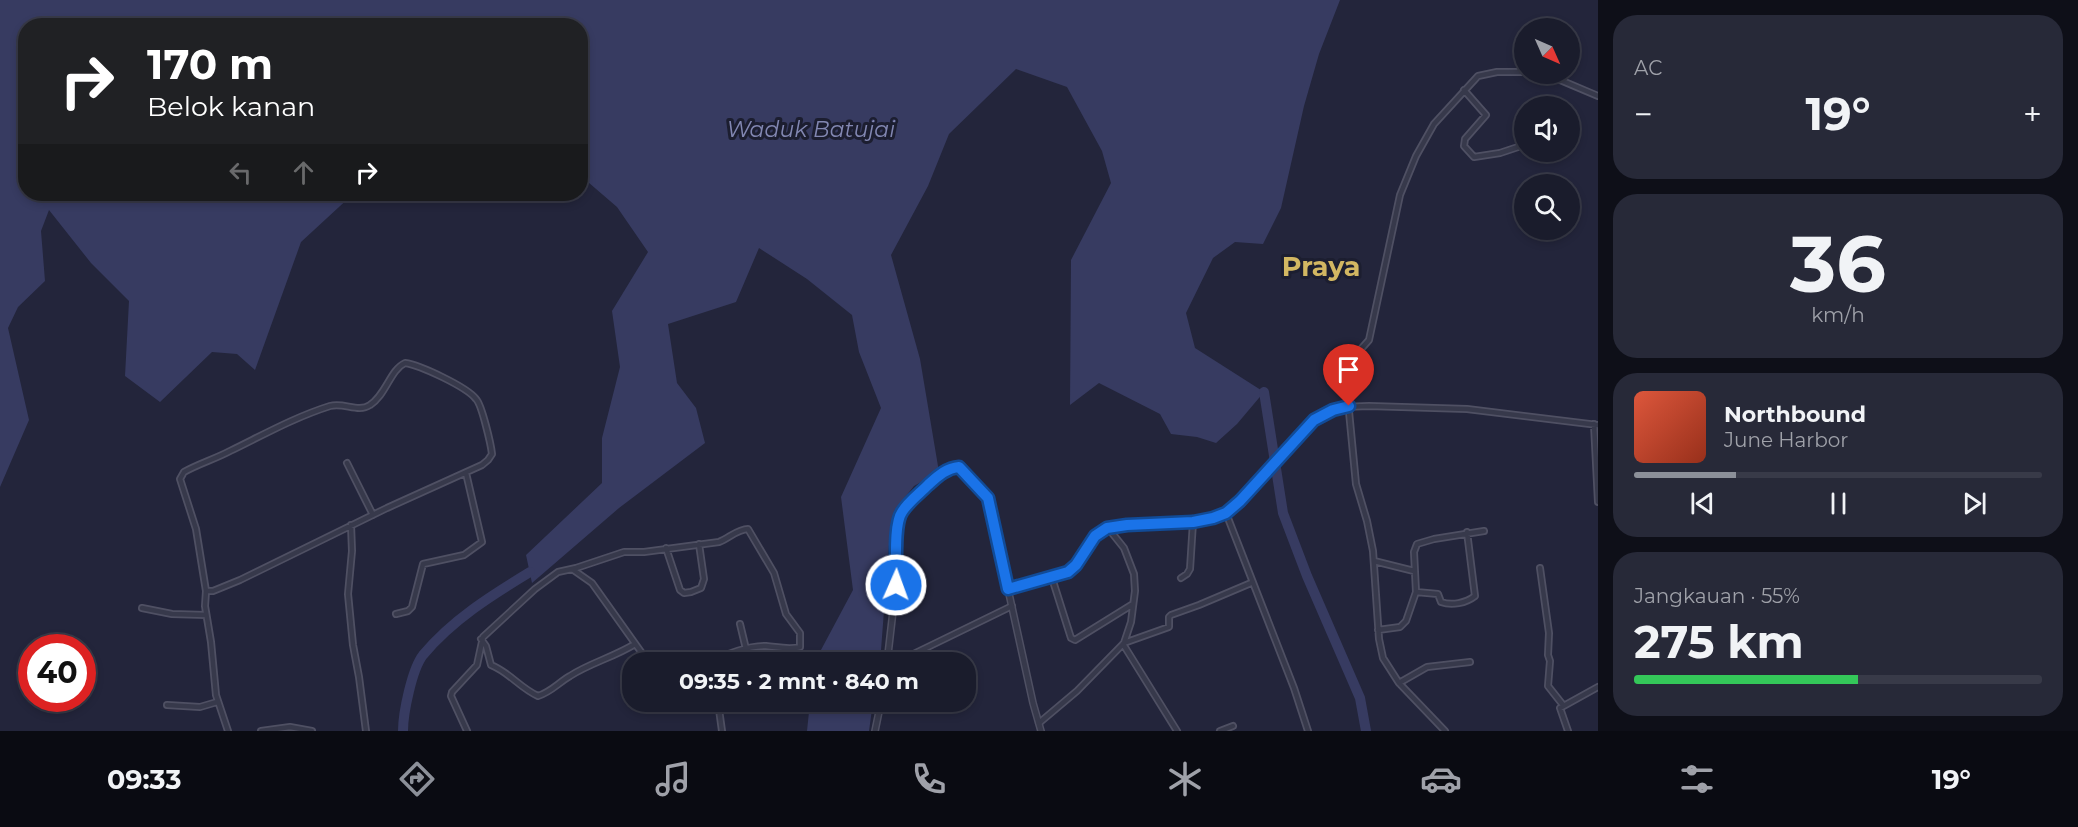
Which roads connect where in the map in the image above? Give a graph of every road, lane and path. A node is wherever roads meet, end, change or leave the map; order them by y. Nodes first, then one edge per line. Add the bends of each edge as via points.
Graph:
1 (1514, 72) edge
2 (1570, 84) edge
3 (1464, 90) junction
4 (1598, 96) edge
5 (1514, 148) edge
6 (1349, 406) junction
7 (1596, 424) edge
8 (347, 463) dead end
9 (466, 473) junction
10 (1598, 502) edge
11 (1226, 513) junction
12 (373, 514) junction
13 (1193, 522) junction
14 (351, 525) junction
15 (1108, 528) junction
16 (1484, 531) dead end
17 (1467, 532) junction
18 (699, 544) junction
19 (666, 548) junction
20 (1374, 561) junction
21 (1540, 568) dead end
22 (572, 569) junction
23 (1414, 571) junction
24 (1052, 578) junction
25 (1180, 578) dead end
26 (1251, 583) junction
27 (1008, 589) junction
28 (206, 591) junction
29 (1416, 592) junction
30 (1133, 604) junction
31 (1012, 606) junction
32 (142, 608) dead end
33 (396, 614) dead end
34 (206, 615) junction
35 (740, 624) dead end
36 (1378, 630) junction
37 (481, 639) junction
38 (635, 644) junction
39 (1124, 644) junction
40 (746, 648) junction
41 (642, 652) edge
42 (737, 652) edge
43 (888, 652) edge
44 (918, 652) edge
45 (1470, 662) dead end
46 (1399, 683) junction
47 (1598, 687) edge
48 (217, 702) junction
49 (167, 705) dead end
50 (1563, 705) junction
51 (719, 712) edge
52 (878, 712) edge
53 (1039, 723) junction
54 (1233, 726) dead end
55 (1443, 730) edge
56 (228, 731) edge
57 (261, 731) edge
58 (312, 731) edge
59 (366, 731) edge
60 (467, 731) edge
61 (722, 731) edge
62 (875, 731) edge
63 (1041, 731) edge
64 (1177, 731) edge
65 (1220, 731) edge
66 (1308, 731) edge
67 (1568, 731) edge

1 - 3 street via 1483,74
2 - 4 street
3 - 5 street via 1486,115 1464,142 1472,156
3 - 6 street via 1434,124 1406,178 1392,225 1369,340 1345,370
6 - 7 street via 1467,409
6 - 11 street via 1319,416
6 - 20 street via 1356,484
7 - 10 street
8 - 12 street
9 - 12 street
9 - 28 street via 492,454 477,400 435,374 403,364 370,405 333,405 292,420 184,472 180,479 195,529
9 - 33 street via 482,542 464,555 423,564 412,607
11 - 13 street
11 - 26 street
12 - 14 street
13 - 15 street
13 - 25 street via 1190,569
14 - 28 street via 240,580
14 - 59 street via 348,594
15 - 24 street via 1095,536 1070,570
15 - 30 street via 1124,548 1134,574
16 - 17 street
17 - 23 street via 1417,544
17 - 29 street via 1475,596 1444,604 1438,594
18 - 19 street
18 - 19 street via 704,579 701,588 684,593
18 - 40 street via 727,539 748,529 772,568 786,614 800,633 801,645
19 - 22 street via 621,553
20 - 23 street
20 - 36 street
21 - 50 street via 1549,633 1548,685
22 - 37 street via 560,571 544,582
22 - 38 street via 589,580
23 - 29 street
24 - 27 street
24 - 30 street via 1071,638 1075,640
26 - 39 street via 1171,615 1168,627
26 - 66 street
27 - 31 street
27 - 43 street via 987,496 959,467 949,469 919,494 899,518
28 - 34 street
29 - 36 street via 1404,624
30 - 39 street
31 - 44 street
31 - 53 street
32 - 34 street
34 - 48 street
35 - 40 street
36 - 46 street via 1383,658
37 - 38 street via 491,665 538,696
37 - 60 street via 477,665 451,694
38 - 41 street
39 - 53 street
39 - 64 street
40 - 42 street
45 - 46 street via 1426,667
46 - 55 street
47 - 50 street
48 - 49 street via 200,707
48 - 56 street
50 - 67 street via 1560,712
51 - 61 street
52 - 62 street
53 - 63 street
54 - 65 street
57 - 58 street via 290,727

